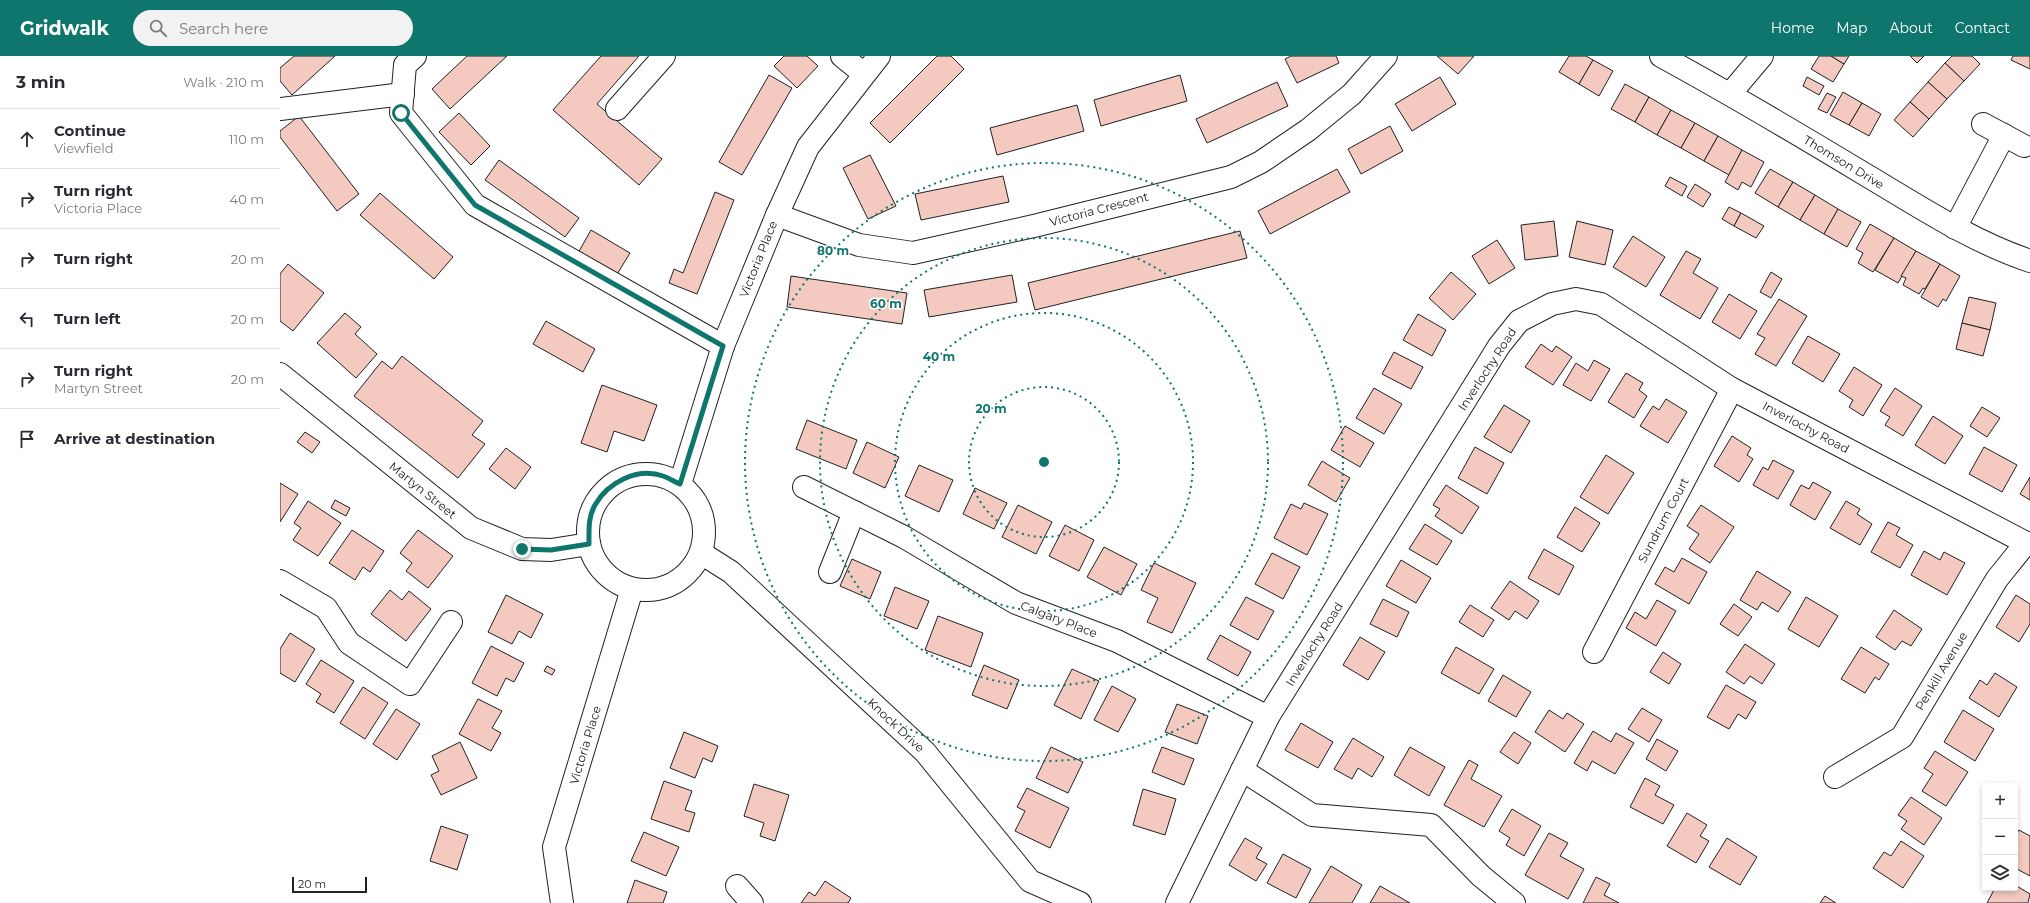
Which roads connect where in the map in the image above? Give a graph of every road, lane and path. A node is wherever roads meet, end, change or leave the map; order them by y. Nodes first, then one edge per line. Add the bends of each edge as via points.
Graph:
1 (415, 56) edge
2 (664, 56) edge
3 (842, 56) edge
4 (879, 56) edge
5 (1386, 56) edge
6 (1661, 56) edge
7 (1762, 56) edge
8 (864, 74) junction
9 (403, 94) junction
10 (1730, 94) junction
11 (280, 109) edge
12 (617, 109) dead end
13 (1982, 124) dead end
14 (2004, 135) junction
15 (2024, 146) dead end
16 (776, 215) junction
17 (1954, 228) junction
18 (2030, 261) edge
19 (723, 346) junction
20 (280, 374) edge
21 (1732, 388) junction
22 (680, 484) junction
23 (804, 487) dead end
24 (854, 512) junction
25 (589, 544) junction
26 (2028, 544) edge
27 (701, 553) junction
28 (830, 572) dead end
29 (280, 581) edge
30 (632, 589) junction
31 (451, 622) dead end
32 (1594, 652) dead end
33 (1268, 717) junction
34 (1242, 770) junction
35 (1835, 777) dead end
36 (737, 886) dead end
37 (562, 903) edge
38 (752, 903) edge
39 (1080, 903) edge
40 (1177, 903) edge
41 (1514, 903) edge

1 - 9 street via 405,65
2 - 12 street
3 - 8 street
4 - 8 street, Victoria Place
5 - 16 street, Victoria Crescent via 1352,94 1308,130 1261,162 1231,177 1038,225 913,252 859,245
6 - 10 street, Thomson Drive
7 - 10 street
8 - 16 street, Victoria Place via 808,147
9 - 11 street
9 - 19 street via 401,113 475,205
10 - 17 street, Thomson Drive
13 - 14 street
14 - 15 street
14 - 17 street
16 - 19 street, Victoria Place
17 - 18 street, Thomson Drive via 1997,249
19 - 22 street, Victoria Place
20 - 25 street, Martyn Street via 471,528 522,549 551,550
21 - 26 street, Inverlochy Road
21 - 32 street, Sundrum Court
21 - 33 street, Inverlochy Road via 1601,304 1576,299 1552,304 1519,321 1499,346
22 - 25 street via 662,476 642,474 623,478 606,489 595,505 588,524
22 - 27 street via 694,498 702,515 705,534
23 - 24 street, Calgary Place
24 - 28 street
24 - 33 street, Calgary Place via 904,537 1016,603 1117,641
25 - 30 street via 594,559 604,572
26 - 35 street, Penkill Avenue via 1997,579 1902,737
27 - 30 street via 681,580 666,587
27 - 39 street, Knock Drive via 731,572 925,752 1030,881
29 - 31 street via 326,608 349,643 410,684
30 - 37 street, Victoria Place via 554,847
33 - 34 street, Inverlochy Road
34 - 40 street, Inverlochy Road
34 - 41 street via 1312,815 1431,825 1481,876
36 - 38 street

